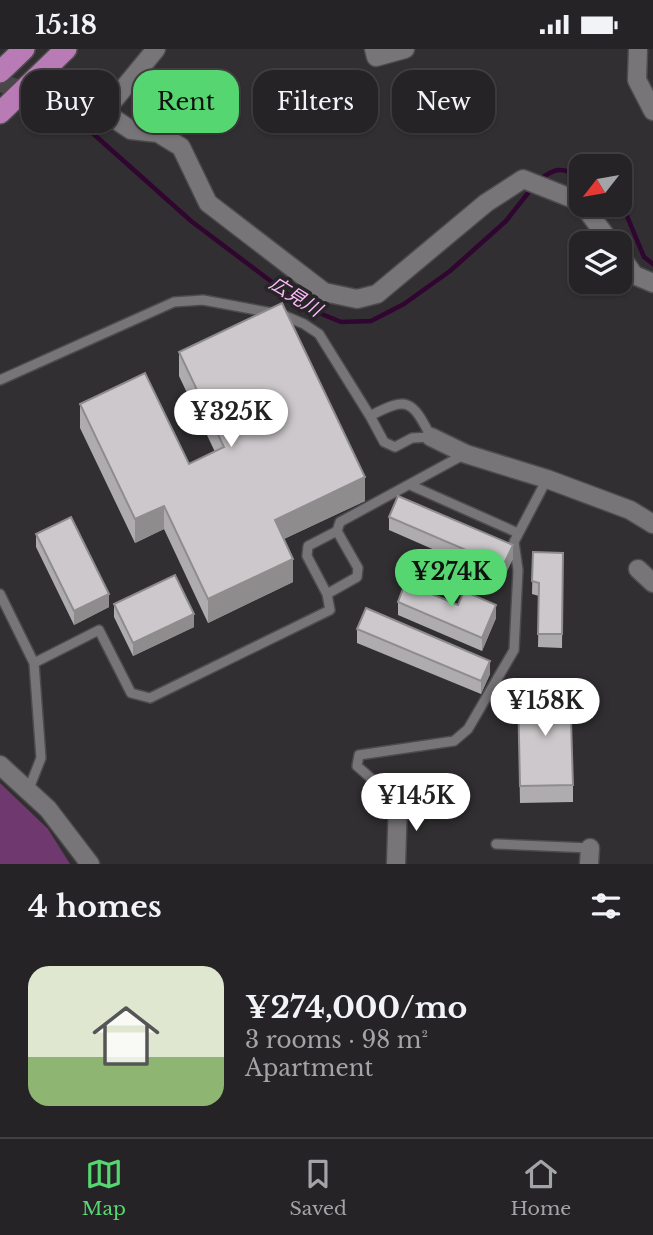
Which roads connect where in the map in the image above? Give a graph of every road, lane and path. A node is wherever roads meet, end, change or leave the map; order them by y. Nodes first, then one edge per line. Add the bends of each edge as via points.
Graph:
1 (24, 49) edge
2 (66, 49) edge
3 (156, 49) edge
4 (374, 49) edge
5 (405, 49) edge
6 (638, 49) edge
7 (0, 72) edge
8 (119, 94) edge
9 (653, 111) edge
10 (0, 113) edge
11 (119, 122) edge
12 (569, 198) edge
13 (632, 272) edge
14 (653, 283) edge
15 (0, 380) edge
16 (370, 416) junction
17 (431, 437) junction
18 (466, 454) junction
19 (547, 479) junction
20 (410, 485) junction
21 (653, 524) edge
22 (337, 531) junction
23 (518, 533) junction
24 (638, 569) dead end
25 (653, 583) edge
26 (0, 594) edge
27 (327, 594) junction
28 (34, 663) junction
29 (0, 765) edge
30 (28, 791) junction
31 (398, 802) joint
32 (496, 844) dead end
33 (589, 856) edge
34 (90, 864) edge
35 (396, 864) edge

1 - 7 highway
2 - 10 highway
3 - 8 street
4 - 5 street via 376,57
6 - 9 street via 637,80
11 - 12 street via 131,130 158,132 181,147 208,203 324,292 357,299 377,294 523,179
13 - 14 street
15 - 16 lane via 174,302 203,300 283,315 312,329
16 - 17 lane via 384,442 395,447 412,438
16 - 17 lane via 392,404 407,404 418,412
17 - 18 street
18 - 19 street
18 - 20 lane
19 - 21 street via 630,510
19 - 23 lane
20 - 22 lane via 340,522
20 - 23 lane
22 - 27 lane via 308,546 307,555
22 - 27 lane via 358,568 357,577
23 - 31 lane via 514,542 514,650 468,729 454,741 359,755 357,766
24 - 25 street
26 - 28 lane
27 - 28 lane via 330,610 150,698 131,693 99,630
28 - 30 lane via 41,758
29 - 30 street
30 - 34 street via 48,809
31 - 35 street
32 - 33 lane

